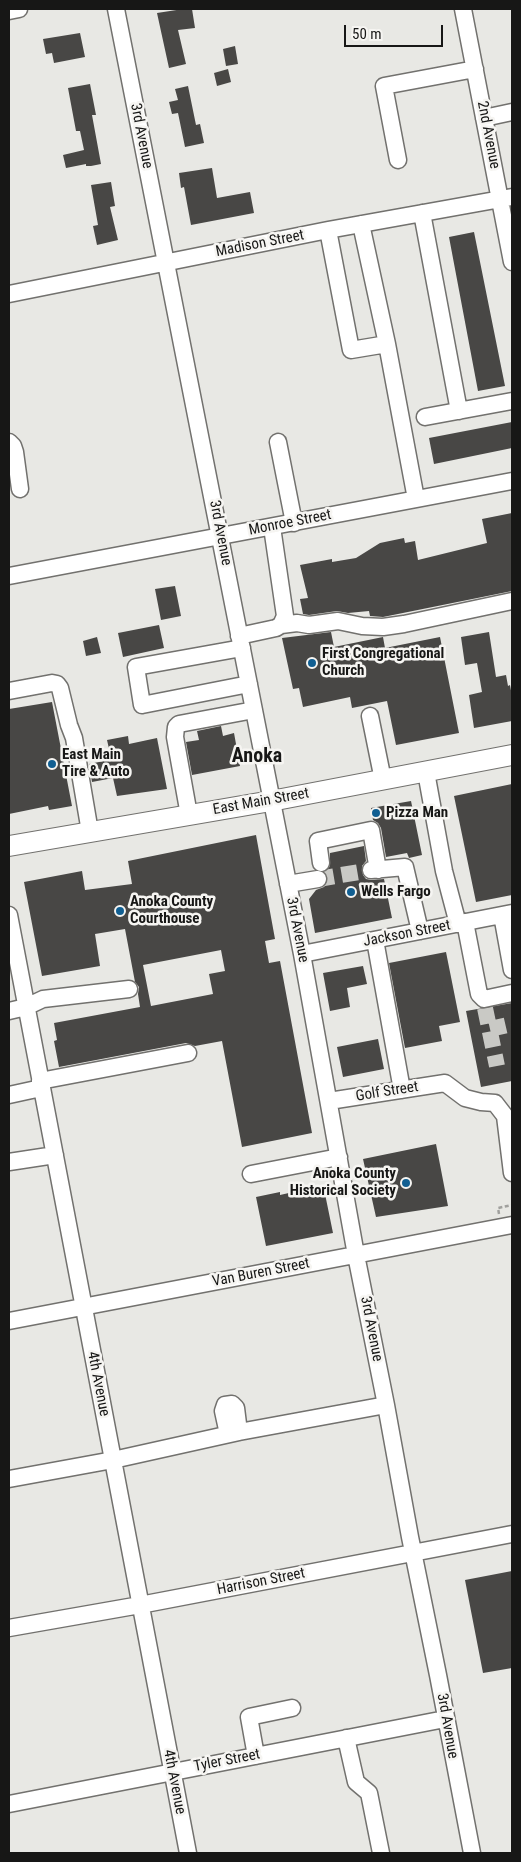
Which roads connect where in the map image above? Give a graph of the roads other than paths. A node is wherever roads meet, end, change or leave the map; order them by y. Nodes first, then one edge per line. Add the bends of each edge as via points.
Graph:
1 (19, 9) edge
2 (116, 9) edge
3 (463, 9) edge
4 (9, 11) edge
5 (474, 69) junction
6 (512, 112) edge
7 (484, 118) junction
8 (398, 160) dead end
9 (506, 198) edge
10 (422, 213) junction
11 (361, 224) junction
12 (328, 230) junction
13 (165, 262) junction
14 (512, 262) edge
15 (9, 294) edge
16 (387, 344) junction
17 (512, 401) edge
18 (460, 411) junction
19 (425, 417) dead end
20 (9, 442) edge
21 (278, 442) dead end
22 (512, 482) edge
23 (20, 489) dead end
24 (416, 500) junction
25 (294, 523) junction
26 (272, 527) junction
27 (220, 536) junction
28 (9, 576) edge
29 (512, 601) edge
30 (281, 625) junction
31 (241, 642) junction
32 (248, 684) junction
33 (9, 692) edge
34 (254, 710) junction
35 (370, 716) dead end
36 (512, 755) edge
37 (426, 772) junction
38 (383, 780) junction
39 (271, 800) junction
40 (189, 815) junction
41 (90, 832) junction
42 (9, 846) edge
43 (288, 884) junction
44 (507, 914) edge
45 (9, 915) edge
46 (462, 923) junction
47 (420, 931) junction
48 (375, 940) junction
49 (302, 954) junction
50 (13, 966) edge
51 (512, 970) edge
52 (129, 989) dead end
53 (512, 992) edge
54 (26, 1007) junction
55 (9, 1011) edge
56 (188, 1053) dead end
57 (41, 1084) junction
58 (402, 1090) junction
59 (9, 1094) edge
60 (329, 1101) junction
61 (54, 1155) junction
62 (339, 1157) junction
63 (9, 1162) edge
64 (512, 1172) edge
65 (251, 1174) dead end
66 (512, 1225) edge
67 (356, 1256) junction
68 (83, 1307) junction
69 (9, 1321) edge
70 (386, 1405) junction
71 (229, 1409) dead end
72 (234, 1433) junction
73 (113, 1460) junction
74 (9, 1479) edge
75 (512, 1534) edge
76 (413, 1553) junction
77 (140, 1605) junction
78 (9, 1628) edge
79 (292, 1708) dead end
80 (445, 1719) junction
81 (346, 1738) junction
82 (256, 1756) junction
83 (172, 1772) junction
84 (9, 1804) edge
85 (188, 1853) edge
86 (381, 1853) edge
87 (472, 1853) edge

1 - 4 street
2 - 13 street, 3rd Avenue
3 - 5 street, 2nd Avenue
5 - 7 street, 2nd Avenue
5 - 8 street via 384,86
6 - 7 street
7 - 9 street, 2nd Avenue
9 - 10 street, Madison Street
9 - 14 street, 2nd Avenue
10 - 11 street, Madison Street
10 - 18 street
11 - 12 street, Madison Street
11 - 16 street
12 - 13 street, Madison Street
12 - 16 street via 351,350
13 - 15 street, Madison Street
13 - 27 street, 3rd Avenue
16 - 24 street
17 - 18 street
18 - 19 street
20 - 23 street via 15,452
21 - 25 street
22 - 24 street, Monroe Street
24 - 25 street, Monroe Street
25 - 26 street, Monroe Street
26 - 27 street, Monroe Street
26 - 30 street via 285,616
27 - 28 street, Monroe Street
27 - 31 street, 3rd Avenue
29 - 30 street via 404,624 362,626 338,621
30 - 31 street
31 - 32 street, 3rd Avenue
31 - 32 street via 136,667 142,704
32 - 34 street, 3rd Avenue
33 - 41 street via 52,683 60,688 74,738
34 - 39 street, 3rd Avenue
34 - 40 street via 179,724 176,728
35 - 38 street
36 - 37 main road, East Main Street
37 - 38 main road, East Main Street
37 - 46 street via 444,871
38 - 39 main road, East Main Street
39 - 40 main road, East Main Street
39 - 43 street, 3rd Avenue
40 - 41 main road, East Main Street
41 - 42 main road, East Main Street
43 - 47 street via 319,871 318,841 371,830 375,870 405,867
43 - 49 street, 3rd Avenue
44 - 46 street, Jackson Street
44 - 51 street
45 - 50 street, 4th Avenue
46 - 47 street, Jackson Street
46 - 53 street via 479,994 485,1003
47 - 48 street, Jackson Street
48 - 49 street, Jackson Street
48 - 58 street
49 - 60 street, 3rd Avenue
50 - 54 street, 4th Avenue
52 - 54 street via 43,999
54 - 55 street
54 - 57 street, 4th Avenue
56 - 57 street
57 - 59 street
57 - 61 street, 4th Avenue
58 - 60 street, Golf Street
58 - 64 street, Golf Street via 445,1083 465,1098 495,1103 505,1116
60 - 62 street, 3rd Avenue
61 - 63 street
61 - 68 street, 4th Avenue
62 - 65 street
62 - 67 street, 3rd Avenue
66 - 67 street, Van Buren Street
67 - 68 street, Van Buren Street
67 - 70 street, 3rd Avenue
68 - 69 street, Van Buren Street
68 - 73 street, 4th Avenue
70 - 72 street
70 - 76 street, 3rd Avenue
71 - 72 street
72 - 73 street
73 - 74 street
73 - 77 street, 4th Avenue
75 - 76 street, Harrison Street
76 - 77 street, Harrison Street
76 - 80 street, 3rd Avenue
77 - 78 street, Harrison Street
77 - 83 street, 4th Avenue
79 - 82 street via 248,1716
80 - 81 street, Tyler Street
80 - 87 street, 3rd Avenue
81 - 82 street, Tyler Street
81 - 86 street via 356,1782 369,1793
82 - 83 street, Tyler Street
83 - 84 street, Tyler Street
83 - 85 street, 4th Avenue

